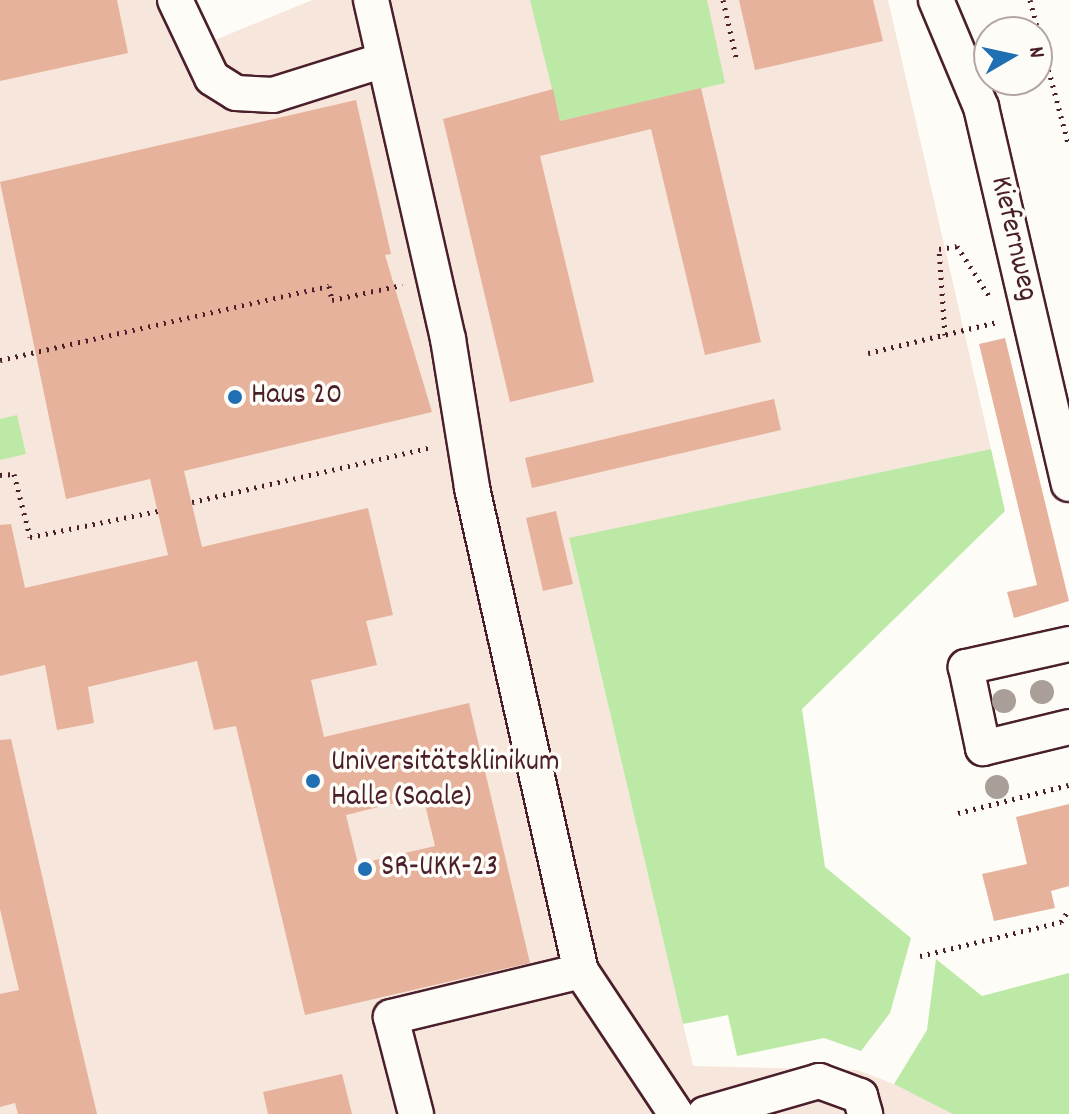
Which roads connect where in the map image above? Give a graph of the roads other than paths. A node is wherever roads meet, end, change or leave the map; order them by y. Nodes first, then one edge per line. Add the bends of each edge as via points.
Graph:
1 (175, 0) edge
2 (371, 0) edge
3 (936, 0) edge
4 (384, 60) junction
5 (1069, 484) edge
6 (1069, 644) edge
7 (1069, 727) edge
8 (581, 971) junction
9 (416, 1114) edge
10 (676, 1114) edge
11 (705, 1114) edge
12 (865, 1114) edge

1 - 4 street via 212,78 236,93 273,95
2 - 4 street
3 - 5 street, Kiefernweg via 981,107
4 - 8 street
6 - 7 street via 966,667 983,748
8 - 9 street via 391,1017
8 - 10 street
11 - 12 street via 819,1081 860,1096

